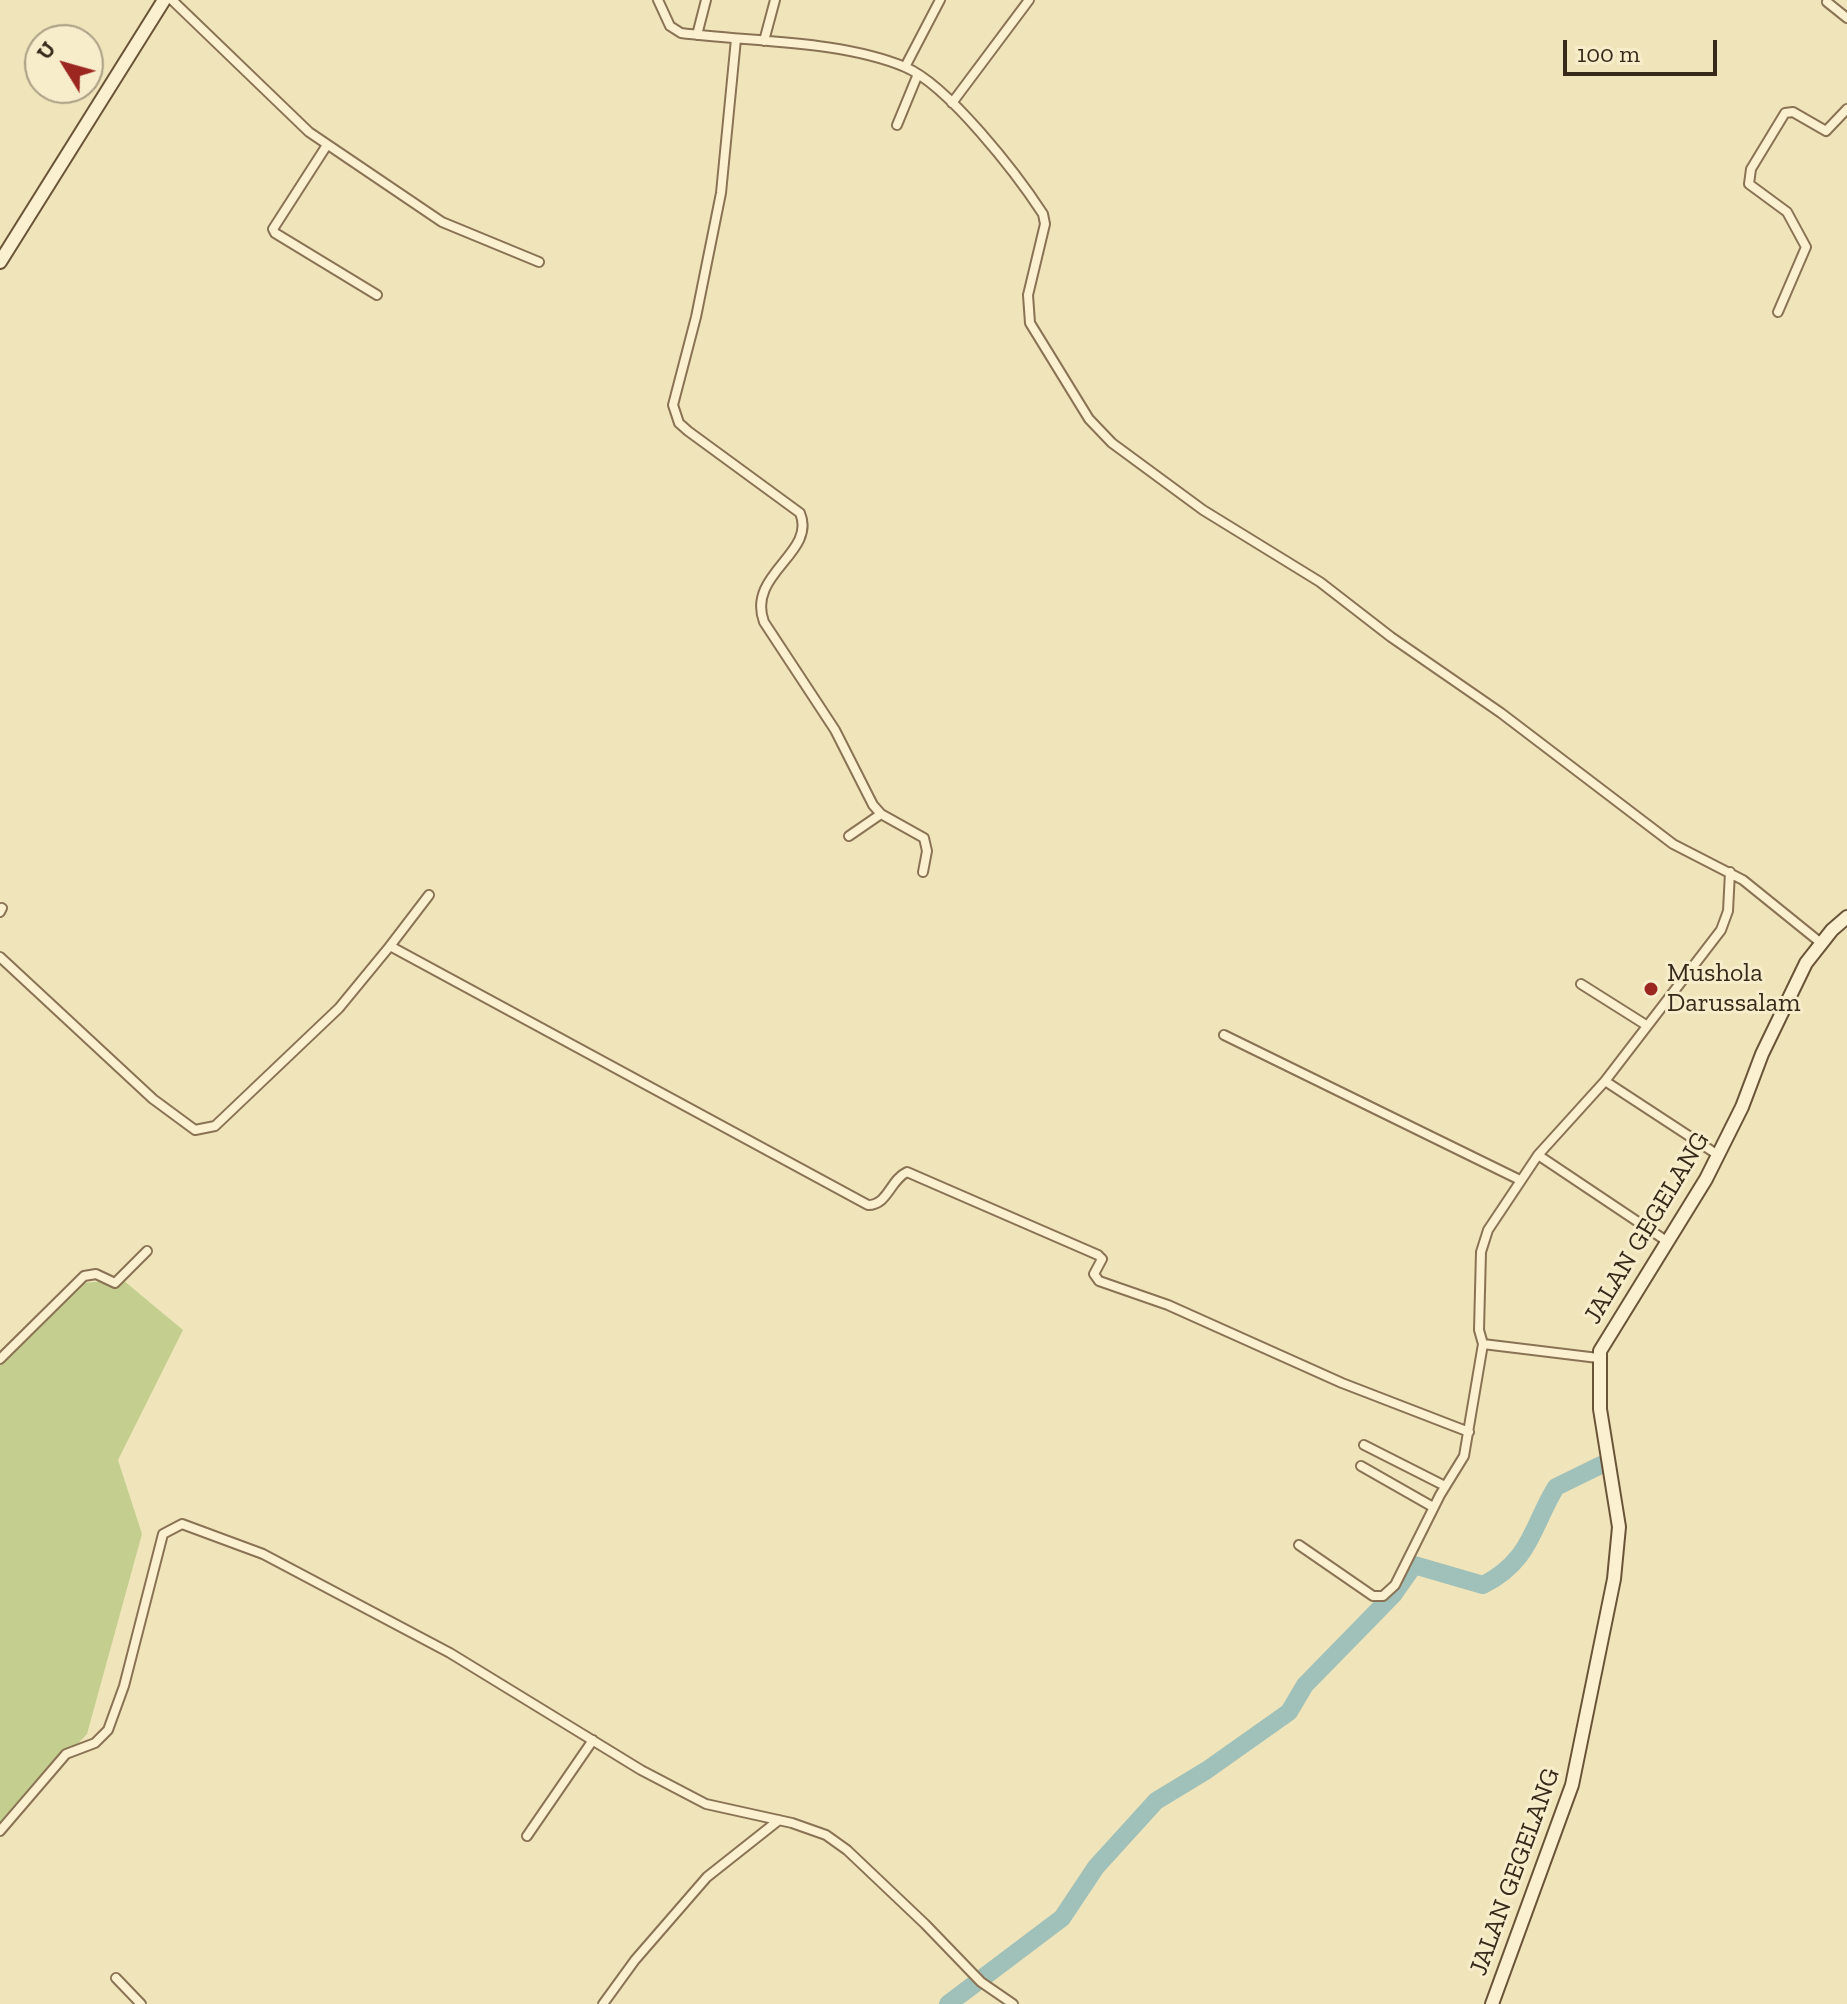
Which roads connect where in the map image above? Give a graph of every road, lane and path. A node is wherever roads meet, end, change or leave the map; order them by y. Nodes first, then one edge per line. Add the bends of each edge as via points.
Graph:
1 (164, 0) edge
2 (172, 0) edge
3 (658, 0) edge
4 (706, 0) edge
5 (775, 0) edge
6 (940, 0) edge
7 (1029, 0) edge
8 (1827, 2) dead end
9 (1847, 18) edge
10 (697, 35) junction
11 (736, 39) junction
12 (764, 41) junction
13 (905, 67) junction
14 (918, 74) junction
15 (952, 103) junction
16 (1847, 109) edge
17 (897, 125) dead end
18 (327, 145) junction
19 (0, 262) edge
20 (539, 262) dead end
21 (377, 295) dead end
22 (1778, 312) dead end
23 (881, 814) junction
24 (849, 836) dead end
25 (923, 872) dead end
26 (1730, 872) junction
27 (429, 895) dead end
28 (1847, 917) edge
29 (1821, 943) junction
30 (390, 946) junction
31 (0, 957) edge
32 (1581, 984) dead end
33 (1646, 1025) junction
34 (1224, 1035) dead end
35 (1605, 1081) junction
36 (1538, 1155) junction
37 (1718, 1155) junction
38 (1520, 1180) junction
39 (1668, 1242) junction
40 (147, 1251) dead end
41 (1483, 1344) junction
42 (1598, 1358) junction
43 (0, 1359) edge
44 (1469, 1432) junction
45 (1364, 1445) dead end
46 (1361, 1466) dead end
47 (1445, 1486) junction
48 (1433, 1507) junction
49 (1299, 1545) dead end
50 (593, 1740) junction
51 (779, 1820) junction
52 (0, 1831) edge
53 (527, 1836) dead end
54 (116, 1978) dead end
55 (141, 2004) edge
56 (603, 2004) edge
57 (1013, 2004) edge
58 (1492, 2004) edge

1 - 19 street
2 - 18 street via 279,107
3 - 10 street via 674,31
4 - 10 street
5 - 12 street
6 - 13 street
7 - 15 street
8 - 9 street
10 - 11 street
11 - 12 street
11 - 23 street via 721,193 673,405 688,431 800,513 805,524 802,536 764,588 758,607
12 - 13 street via 858,53
13 - 14 street
14 - 15 street
14 - 17 street
15 - 26 street via 1043,214 1028,295 1030,323 1089,419 1112,443 1203,510 1320,582 1673,844
16 - 22 street via 1826,131 1793,112 1785,113 1751,169 1749,184 1787,212 1806,247
18 - 20 street via 442,222
18 - 21 street via 273,229
23 - 24 street
23 - 25 street via 921,833 926,847
26 - 29 street
26 - 33 street via 1726,922
27 - 30 street
28 - 29 street, JALAN GEGELANG
29 - 37 street, JALAN GEGELANG via 1797,982
30 - 31 street via 339,1008 206,1131 188,1126 153,1099
30 - 44 street via 868,1205 879,1202 907,1172 1098,1255 1102,1259 1094,1274 1099,1281
32 - 33 street
33 - 35 street
34 - 38 street
35 - 36 street
35 - 37 street
36 - 38 street
36 - 39 street
37 - 39 street, JALAN GEGELANG
38 - 41 street via 1482,1246
39 - 42 street, JALAN GEGELANG
40 - 43 street via 115,1283 96,1274 84,1276
41 - 42 street
41 - 44 street
42 - 58 street, JALAN GEGELANG via 1604,1447 1619,1527 1614,1579 1572,1785
44 - 47 street via 1464,1456
45 - 47 street
46 - 48 street
47 - 48 street
48 - 49 street via 1402,1573 1383,1596 1373,1596
50 - 51 street via 706,1804
50 - 52 street via 450,1653 326,1587 232,1540 182,1524 163,1534 108,1730 89,1746 72,1750
50 - 53 street
51 - 56 street via 707,1877
51 - 57 street via 816,1831 847,1850 979,1979
54 - 55 street

